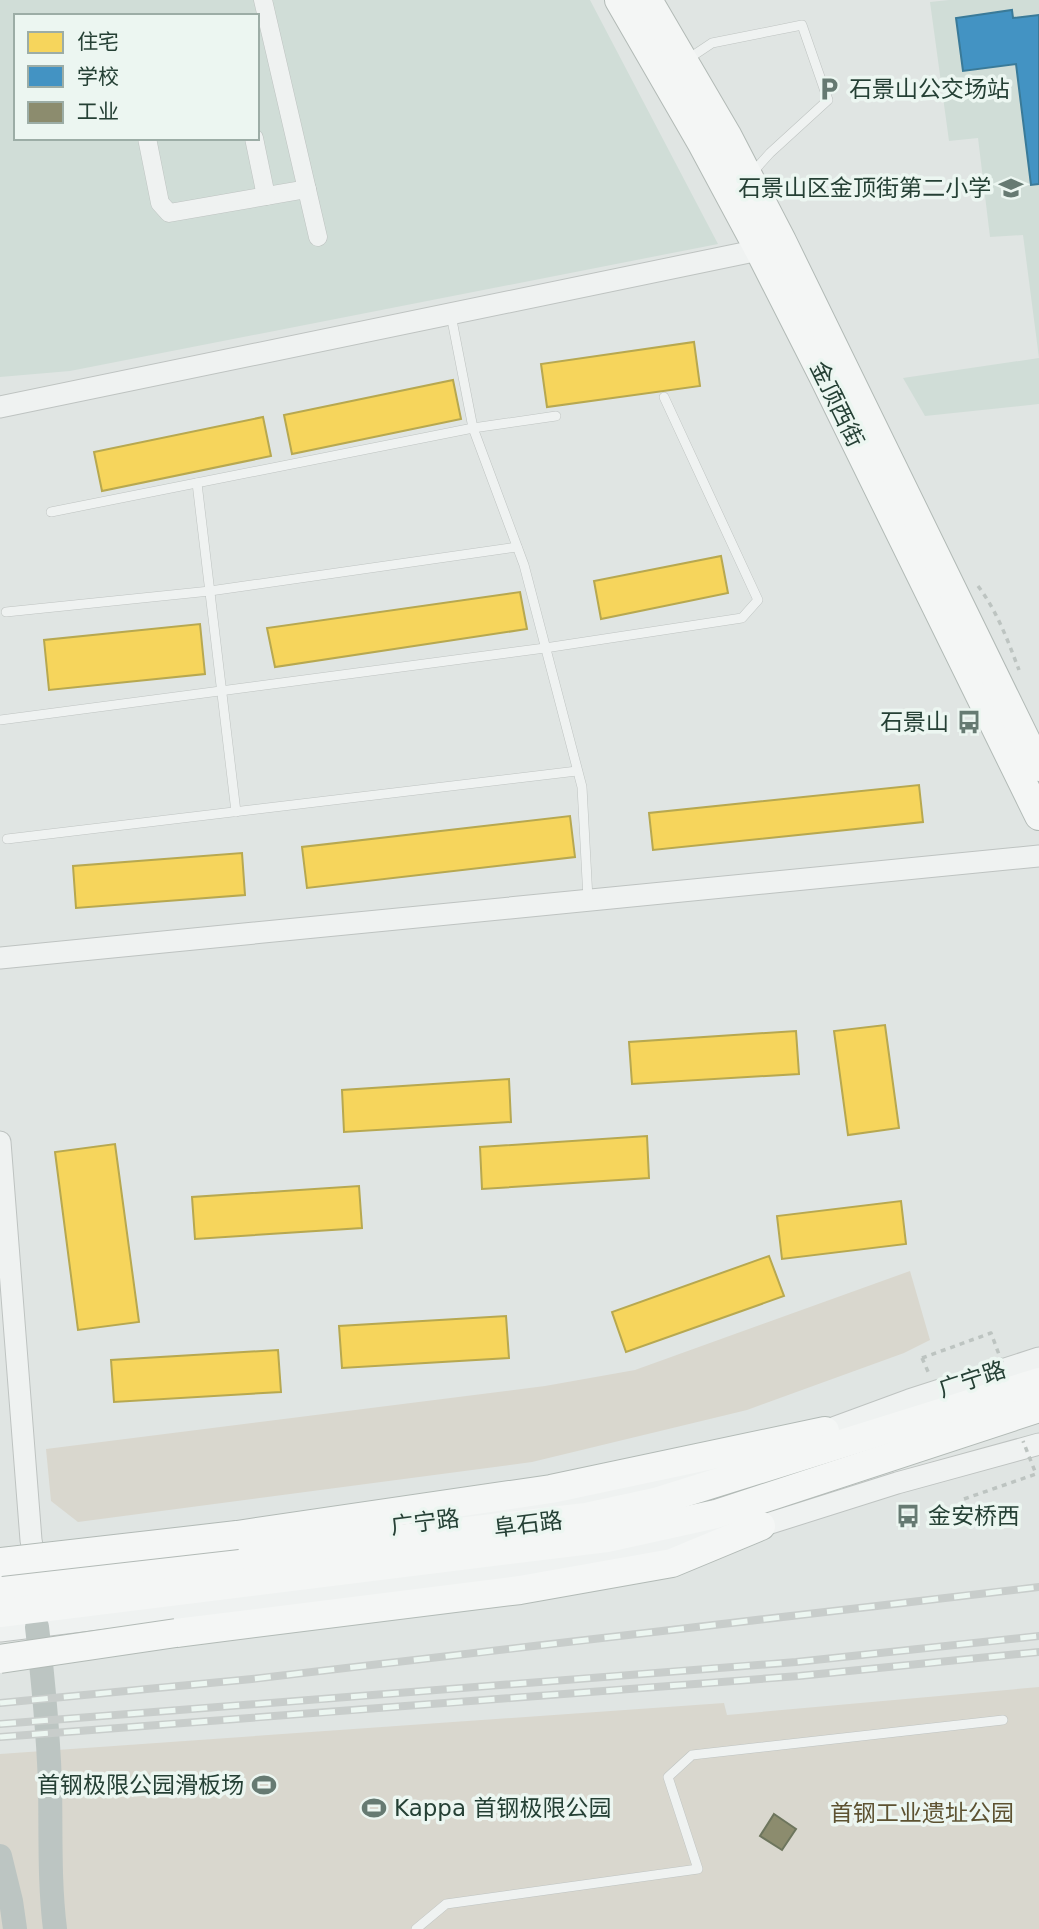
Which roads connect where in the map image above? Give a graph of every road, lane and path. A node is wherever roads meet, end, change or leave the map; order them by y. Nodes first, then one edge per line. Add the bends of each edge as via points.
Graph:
1 (263, 0) edge
2 (619, 0) edge
3 (648, 0) edge
4 (264, 37) edge
5 (674, 69) junction
6 (147, 140) edge
7 (254, 140) edge
8 (749, 177) junction
9 (307, 189) junction
10 (266, 196) junction
11 (318, 237) dead end
12 (759, 250) junction
13 (451, 315) junction
14 (664, 397) dead end
15 (0, 407) edge
16 (556, 416) dead end
17 (473, 428) junction
18 (197, 483) junction
19 (51, 512) dead end
20 (517, 547) junction
21 (210, 591) junction
22 (6, 612) dead end
23 (545, 648) junction
24 (222, 691) junction
25 (0, 720) edge
26 (1039, 767) edge
27 (578, 771) junction
28 (236, 812) junction
29 (1039, 816) edge
30 (7, 839) dead end
31 (1039, 856) edge
32 (588, 901) junction
33 (0, 958) edge
34 (0, 1142) edge
35 (922, 1358) dead end
36 (1039, 1358) edge
37 (1007, 1376) dead end
38 (1039, 1381) edge
39 (1039, 1408) edge
40 (825, 1430) junction
41 (1031, 1443) edge
42 (964, 1499) dead end
43 (761, 1526) junction
44 (0, 1562) edge
45 (36, 1567) junction
46 (0, 1571) edge
47 (0, 1586) edge
48 (0, 1613) edge
49 (37, 1627) junction
50 (0, 1632) edge
51 (0, 1659) edge
52 (1003, 1720) dead end
53 (0, 1856) edge
54 (15, 1929) edge
55 (55, 1929) edge
56 (416, 1929) edge

1 - 4 street
2 - 5 highway, 金顶西街
3 - 5 highway, 金顶西街
4 - 9 street
5 - 8 highway, 金顶西街 via 727,135
5 - 8 lane via 712,43 802,25 828,100
5 - 12 highway, 金顶西街
6 - 10 street via 160,203 169,213
7 - 10 street
8 - 26 highway, 金顶西街
9 - 10 street
9 - 11 street
12 - 13 street
12 - 29 highway, 金顶西街
13 - 15 street
13 - 17 lane
14 - 23 lane via 758,600 743,618
16 - 17 lane
17 - 18 lane
17 - 20 lane
18 - 19 lane
18 - 21 lane
20 - 21 lane
20 - 23 lane
21 - 22 lane
21 - 24 lane
23 - 24 lane
23 - 27 lane
24 - 25 lane
24 - 28 lane
27 - 28 lane
27 - 32 lane
28 - 30 lane
31 - 32 street
32 - 33 street
34 - 45 street
35 - 37 path, bridge via 991,1333
36 - 40 street, 广宁路
38 - 47 highway, 阜石路 via 655,1502 586,1517
39 - 48 highway, 阜石路 via 716,1514 607,1538
40 - 44 highway, bridge via 551,1489 237,1535
40 - 45 street, 广宁路 via 748,1458 569,1503
41 - 42 path, bridge via 1036,1474
41 - 43 street
43 - 49 street via 612,1556
43 - 51 highway, bridge via 673,1563 520,1590
45 - 46 street, 广宁路
49 - 50 street
49 - 55 main road via 50,1782
52 - 56 lane via 692,1755 668,1777 698,1869 446,1905
53 - 54 main road

